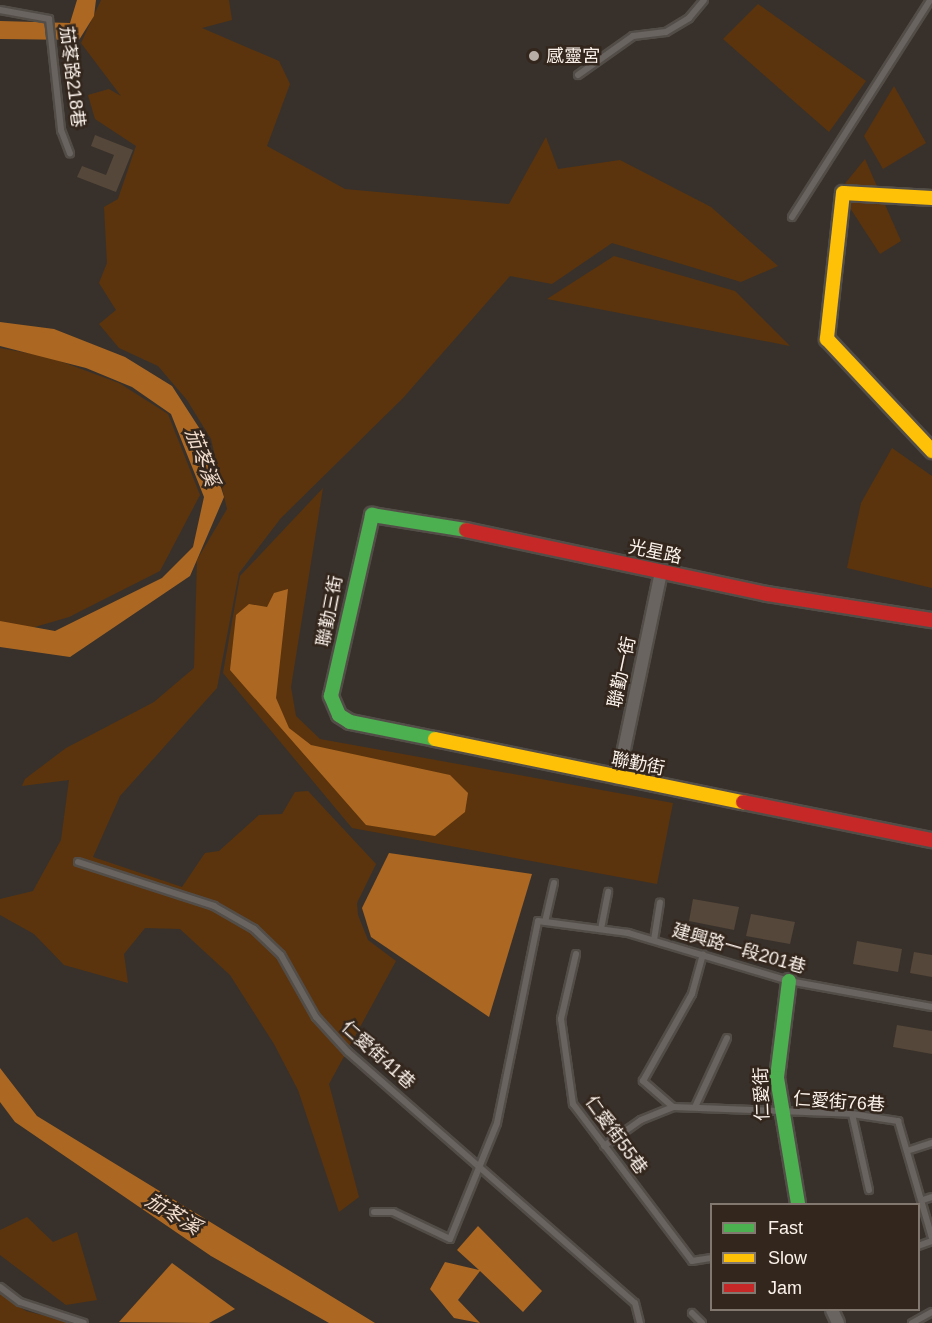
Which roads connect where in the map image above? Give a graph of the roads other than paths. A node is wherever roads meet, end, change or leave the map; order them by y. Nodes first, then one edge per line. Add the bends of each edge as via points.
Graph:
1 (704, 0) edge
2 (930, 0) edge
3 (0, 10) edge
4 (578, 75) dead end
5 (70, 153) dead end
6 (932, 198) edge
7 (792, 217) dead end
8 (932, 451) edge
9 (372, 515) joint
10 (661, 572) junction
11 (932, 620) edge
12 (339, 715) joint
13 (618, 778) junction
14 (932, 840) edge
15 (78, 862) dead end
16 (554, 883) dead end
17 (608, 892) dead end
18 (660, 902) dead end
19 (545, 922) junction
20 (601, 929) junction
21 (654, 940) junction
22 (576, 954) dead end
23 (704, 954) junction
24 (789, 981) junction
25 (932, 1007) edge
26 (727, 1038) dead end
27 (673, 1107) junction
28 (695, 1107) junction
29 (778, 1113) junction
30 (852, 1114) junction
31 (932, 1143) edge
32 (604, 1146) junction
33 (909, 1150) junction
34 (483, 1167) junction
35 (869, 1190) dead end
36 (932, 1197) edge
37 (923, 1200) junction
38 (798, 1203) edge
39 (374, 1212) dead end
40 (932, 1240) edge
41 (710, 1258) edge
42 (0, 1287) edge
43 (932, 1312) edge
44 (692, 1313) dead end
45 (639, 1320) edge
46 (84, 1323) edge
47 (702, 1323) edge
48 (912, 1323) edge

1 - 4 lane via 674,28 633,36
2 - 7 lane
3 - 5 lane, 茄苳路218巷 via 49,19 61,130
6 - 8 street via 843,193 827,339
9 - 10 street, 光星路
9 - 12 street, 聯勤三街 via 331,696
10 - 11 street, 光星路
10 - 13 street, 聯勤一街
12 - 13 street, 聯勤街 via 350,722
13 - 14 street, 聯勤街
15 - 34 lane, 仁愛街41巷 via 214,906 254,929 281,955 316,1017 348,1052
16 - 19 lane
17 - 20 lane
18 - 21 lane
19 - 20 lane, 建興路一段201巷
19 - 34 lane, 建興路一段201巷 via 538,921
20 - 21 lane, 建興路一段201巷
21 - 23 lane, 建興路一段201巷
22 - 32 lane, 仁愛街55巷 via 561,1019 564,1068 573,1104
23 - 24 lane, 建興路一段201巷
23 - 27 lane via 692,994 643,1081
24 - 25 lane, 建興路一段201巷
24 - 29 street, 仁愛街 via 777,1078
26 - 28 lane
27 - 28 lane, 仁愛街76巷
27 - 32 lane via 641,1120
28 - 29 lane, 仁愛街76巷
29 - 30 lane, 仁愛街76巷
29 - 38 street, 仁愛街
30 - 33 lane, 仁愛街76巷 via 898,1121
30 - 35 lane
31 - 33 lane
32 - 41 lane, 仁愛街55巷 via 692,1262
33 - 37 lane
34 - 39 lane via 450,1239 393,1212
34 - 45 lane, 仁愛街41巷 via 635,1303
36 - 37 lane
37 - 40 lane
42 - 46 lane via 20,1302
43 - 48 lane
44 - 47 lane

